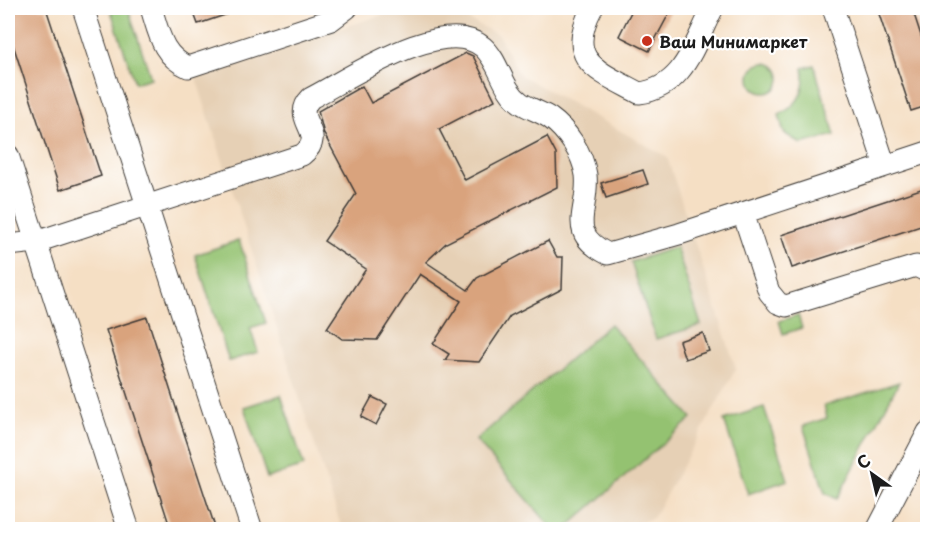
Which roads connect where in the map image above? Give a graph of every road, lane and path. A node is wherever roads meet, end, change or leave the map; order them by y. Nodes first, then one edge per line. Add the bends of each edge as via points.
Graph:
1 (83, 8) edge
2 (151, 8) edge
3 (347, 8) edge
4 (592, 8) edge
5 (713, 8) edge
6 (833, 8) edge
7 (927, 152) edge
8 (8, 155) edge
9 (885, 166) junction
10 (148, 206) junction
11 (743, 213) junction
12 (36, 242) junction
13 (8, 245) edge
14 (927, 272) edge
15 (927, 432) edge
16 (129, 530) edge
17 (252, 530) edge
18 (877, 530) edge

1 - 10 lane
2 - 3 lane via 168,54 188,67 331,20
4 - 5 lane via 580,41 583,54 592,68 639,93 664,88 676,78
6 - 9 lane
7 - 9 lane
8 - 12 lane
9 - 11 lane
10 - 11 lane via 302,155 312,142 303,111 311,98 416,44 449,37 481,46 516,99 550,119 572,141 586,176 580,224 593,246 608,254
10 - 12 lane
10 - 17 lane
11 - 14 lane via 769,292 786,306 916,266
12 - 13 lane
12 - 16 lane
15 - 18 lane

